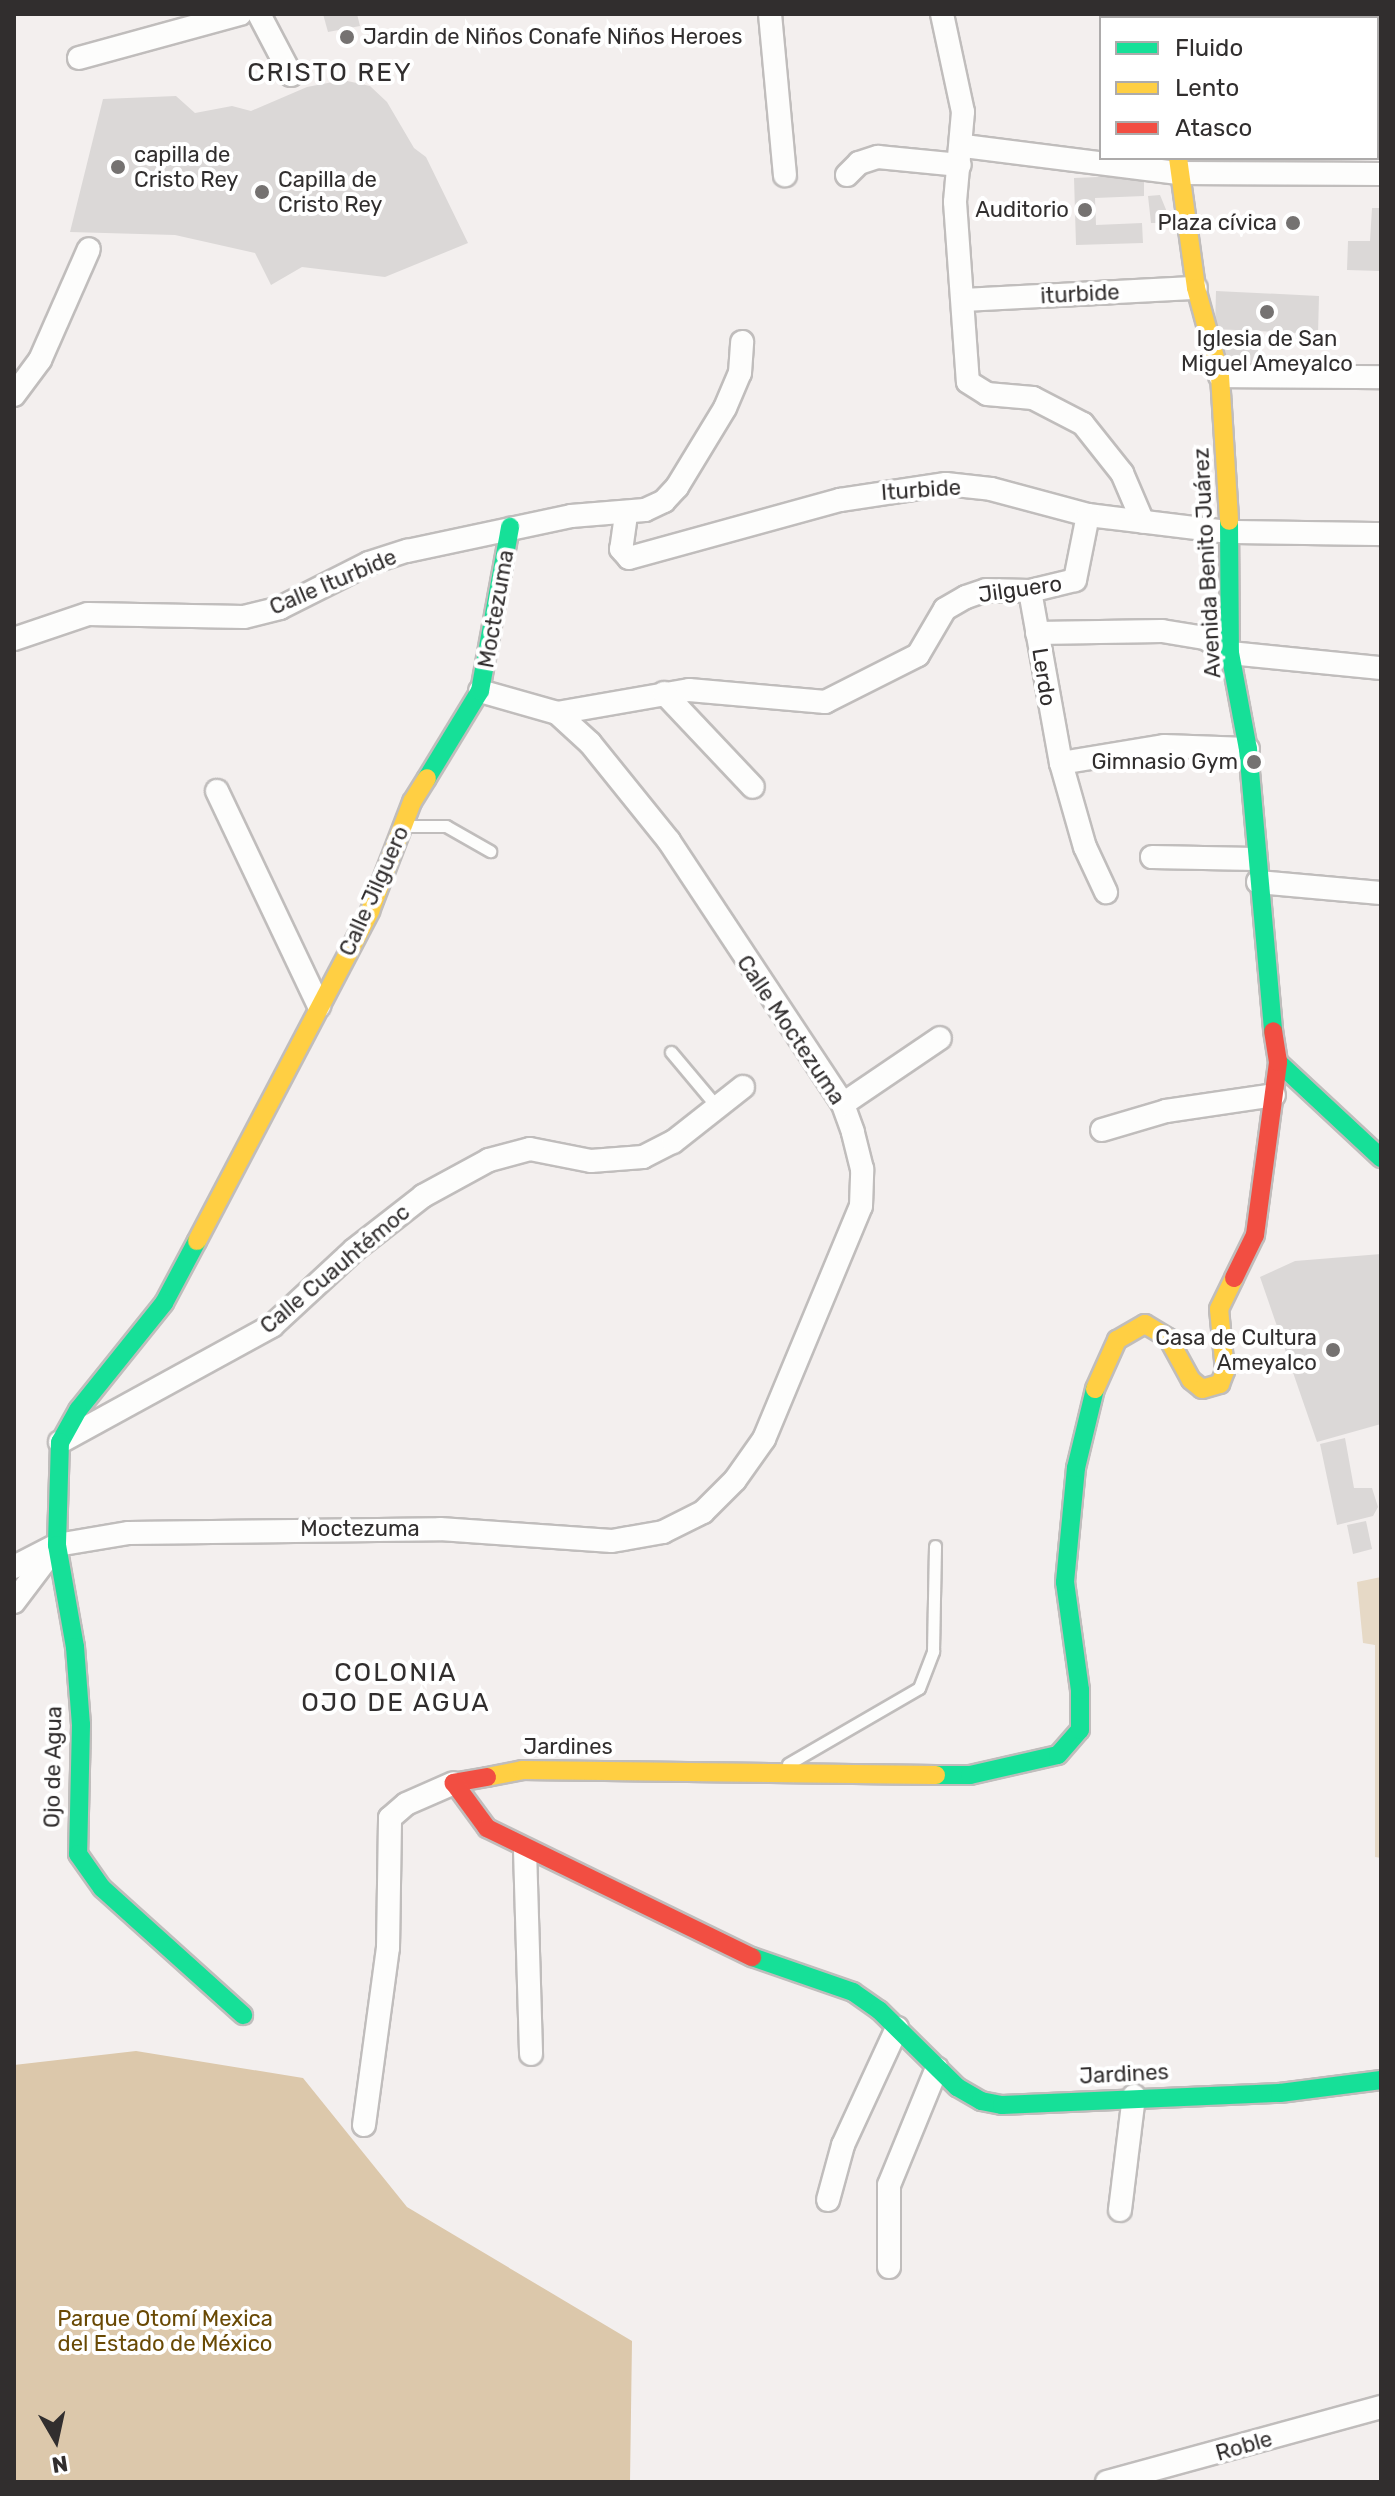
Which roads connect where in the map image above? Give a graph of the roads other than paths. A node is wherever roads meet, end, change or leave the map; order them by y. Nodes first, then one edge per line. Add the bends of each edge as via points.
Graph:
1 (240, 14) edge
2 (259, 14) edge
3 (770, 14) edge
4 (942, 14) edge
5 (79, 58) dead end
6 (291, 75) dead end
7 (962, 155) junction
8 (1178, 166) edge
9 (1381, 174) edge
10 (785, 175) dead end
11 (847, 175) dead end
12 (89, 249) dead end
13 (1196, 288) junction
14 (965, 300) junction
15 (742, 342) dead end
16 (1220, 376) junction
17 (1381, 377) edge
18 (14, 395) edge
19 (626, 515) junction
20 (1088, 515) junction
21 (1143, 522) junction
22 (510, 527) junction
23 (1229, 532) junction
24 (1381, 534) edge
25 (1030, 591) junction
26 (1037, 633) junction
27 (14, 639) edge
28 (1230, 653) junction
29 (1381, 668) edge
30 (480, 691) junction
31 (664, 693) junction
32 (557, 713) junction
33 (1248, 749) junction
34 (1061, 763) junction
35 (753, 787) dead end
36 (217, 791) dead end
37 (403, 826) junction
38 (490, 851) dead end
39 (1152, 857) dead end
40 (1256, 870) junction
41 (1106, 892) dead end
42 (1381, 893) edge
43 (319, 1006) junction
44 (940, 1038) dead end
45 (671, 1052) dead end
46 (1278, 1062) junction
47 (743, 1087) dead end
48 (1274, 1095) junction
49 (843, 1104) junction
50 (719, 1108) junction
51 (1102, 1130) dead end
52 (1381, 1158) edge
53 (1219, 1309) joint
54 (60, 1442) junction
55 (663, 1532) joint
56 (57, 1545) junction
57 (935, 1546) dead end
58 (14, 1567) edge
59 (14, 1602) edge
60 (766, 1775) junction
61 (454, 1783) junction
62 (525, 1850) junction
63 (243, 2015) dead end
64 (897, 2028) junction
65 (531, 2054) dead end
66 (937, 2068) junction
67 (1381, 2080) edge
68 (1134, 2096) junction
69 (364, 2125) dead end
70 (828, 2200) dead end
71 (1120, 2210) dead end
72 (889, 2267) dead end
73 (1381, 2407) edge
74 (1148, 2478) edge
75 (1107, 2482) edge

1 - 5 street
2 - 6 street
3 - 10 street
4 - 7 street via 961,101
7 - 8 street
7 - 11 street via 878,157 859,163
7 - 14 street via 955,202
8 - 9 street
8 - 13 street, Avenida Benito Juárez
12 - 18 street via 40,360
13 - 14 street, iturbide
13 - 16 street, Avenida Benito Juárez
14 - 21 street via 968,382 987,394 1033,398 1083,424 1122,473
15 - 19 street via 740,373 725,408 677,487 664,501
16 - 17 street
16 - 23 street, Avenida Benito Juárez
19 - 20 street, Iturbide via 621,549 629,558 840,500 946,484 991,489
19 - 22 street via 571,516
20 - 21 street, Iturbide
20 - 25 street, Jilguero via 1075,580
21 - 23 street, Iturbide
22 - 27 street, Calle Iturbide via 369,563 280,608 244,617 88,614
22 - 30 street, Moctezuma
23 - 24 street, Iturbide
23 - 28 street, Avenida Benito Juárez
25 - 26 street, Lerdo
25 - 31 street, Jilguero via 986,590 966,597 945,609 925,648 909,662 825,702 717,690
26 - 28 street via 1162,631 1205,638
26 - 34 street, Lerdo
28 - 29 street
28 - 33 street, Avenida Benito Juárez
30 - 32 street
30 - 37 street, Calle Jilguero via 445,741
31 - 32 street
31 - 35 street
32 - 49 street, Calle Moctezuma via 611,767 669,841
33 - 34 street via 1164,746
33 - 40 street, Avenida Benito Juárez
34 - 41 street, Lerdo via 1085,847
36 - 43 street
37 - 38 lane via 446,826
37 - 43 street, Calle Jilguero via 370,911
39 - 40 street
40 - 42 street
40 - 46 street, Avenida Benito Juárez
43 - 54 street, Calle Jilguero via 164,1303 78,1410
44 - 49 street
45 - 50 lane
46 - 48 street, Avenida Benito Juárez
46 - 52 street
47 - 50 street, Calle Cuauhtémoc
48 - 51 street via 1166,1111
48 - 53 street, Avenida Benito Juárez via 1255,1235
49 - 55 street, Calle Moctezuma via 862,1169 861,1206 849,1241 764,1439 735,1480 703,1512
50 - 54 street, Calle Cuauhtémoc via 673,1142 620,1162 530,1149 489,1160 412,1205 272,1326
53 - 60 street, Jardines via 1225,1371 1212,1389 1191,1380 1168,1338 1145,1324 1117,1340 1098,1378 1076,1468 1065,1582 1082,1714 1070,1746 1058,1755 970,1775
54 - 56 street, Calle Jilguero
55 - 56 street, Moctezuma via 612,1541 440,1529 303,1528 129,1533
56 - 58 street, Moctezuma
56 - 59 street
56 - 63 street, Ojo de Agua via 75,1647 81,1725 78,1854 102,1888
57 - 60 lane via 933,1651 919,1688 901,1703
60 - 61 street, Jardines via 522,1770
61 - 62 street, Jardines via 487,1828
61 - 69 street via 406,1804 390,1818 388,1948
62 - 64 street, Jardines via 735,1951 853,1992
62 - 65 street
64 - 66 street, Jardines
64 - 70 street via 843,2145
66 - 68 street, Jardines via 981,2101 1002,2105
66 - 72 street via 889,2185
67 - 68 street, Jardines via 1280,2093
68 - 71 street
73 - 74 street, Roble
74 - 75 street, Roble

